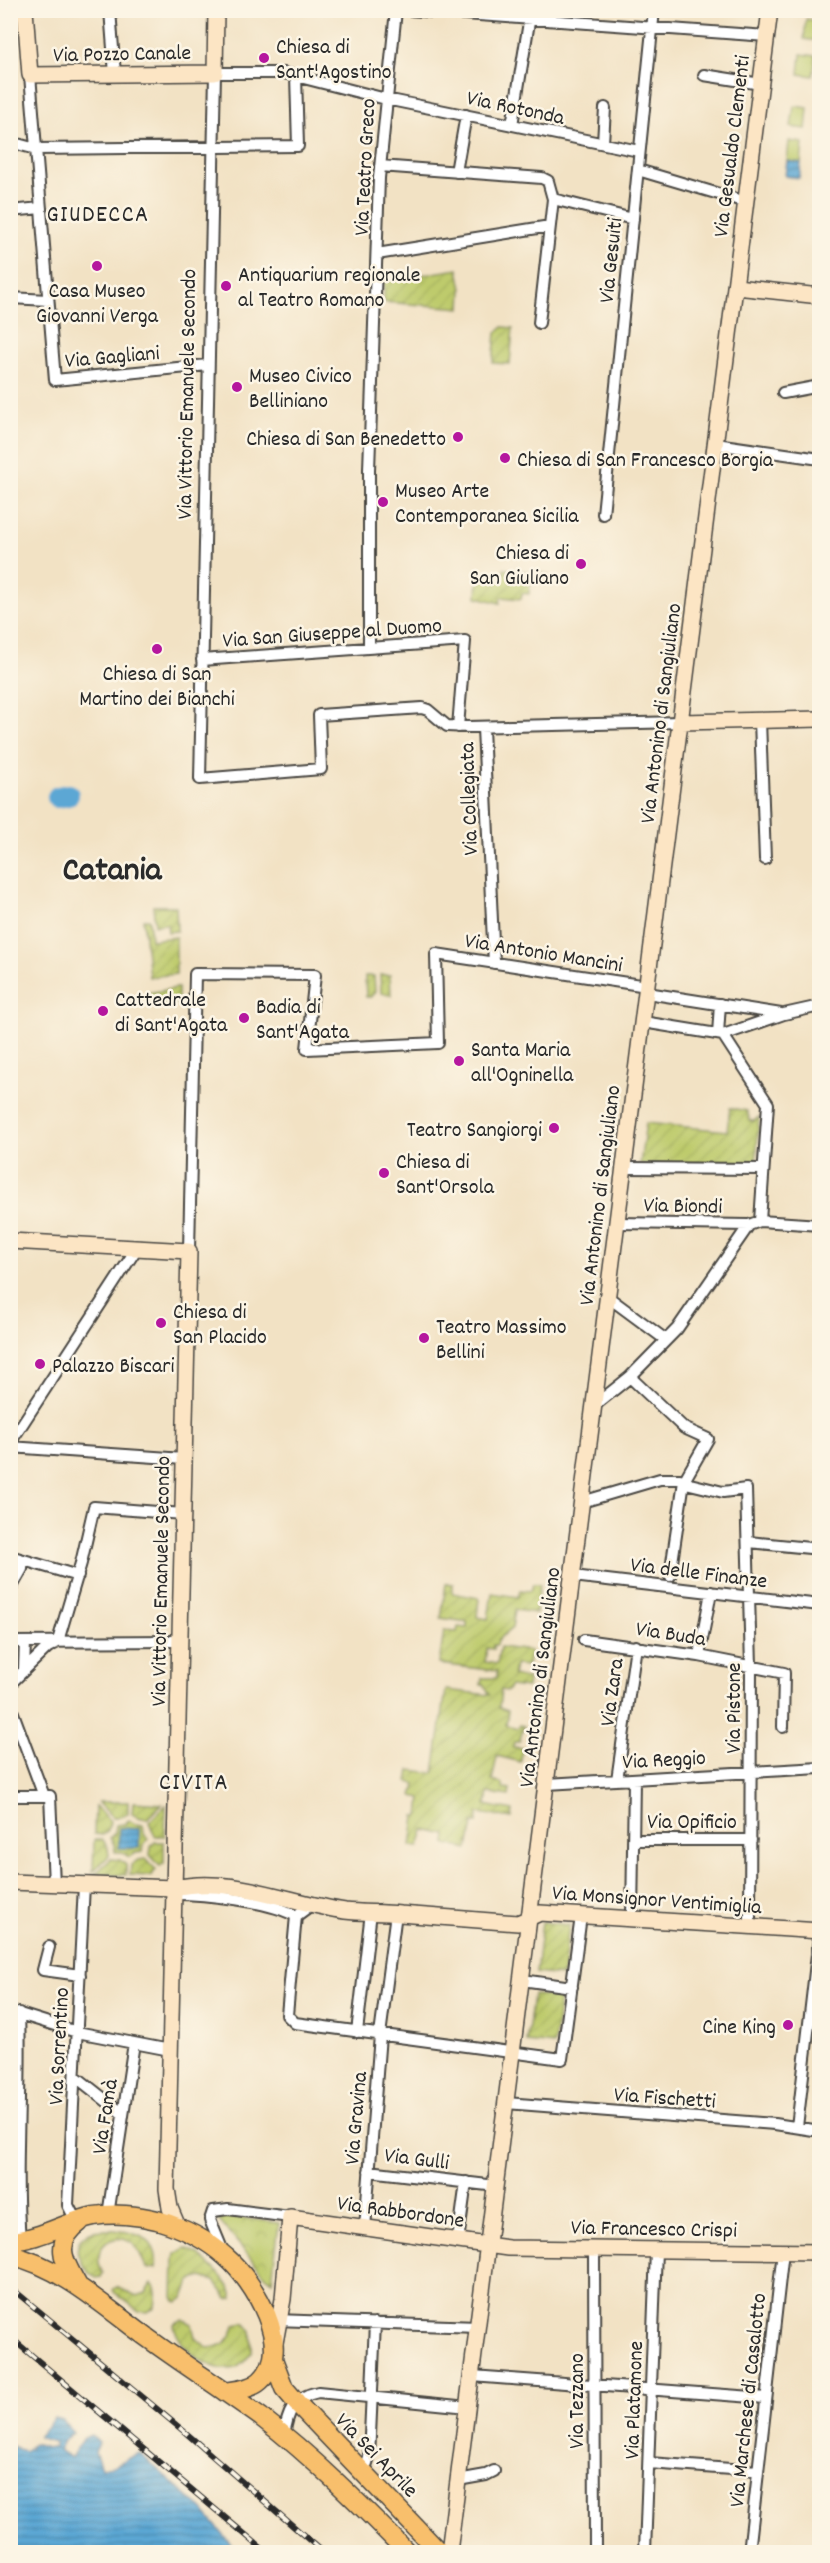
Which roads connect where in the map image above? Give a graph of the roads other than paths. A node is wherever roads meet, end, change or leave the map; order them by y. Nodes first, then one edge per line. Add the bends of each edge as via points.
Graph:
1 (25, 10) edge
2 (110, 10) edge
3 (216, 10) edge
4 (396, 10) edge
5 (409, 10) edge
6 (654, 10) edge
7 (770, 10) edge
8 (530, 15) edge
9 (652, 28) junction
10 (767, 36) junction
11 (215, 73) junction
12 (115, 74) junction
13 (30, 75) junction
14 (296, 75) junction
15 (704, 75) dead end
16 (761, 84) junction
17 (386, 99) junction
18 (605, 108) dead end
19 (466, 115) junction
20 (512, 125) junction
21 (10, 142) edge
22 (603, 143) junction
23 (213, 147) junction
24 (36, 149) junction
25 (639, 151) junction
26 (380, 166) junction
27 (638, 170) junction
28 (456, 172) junction
29 (553, 199) junction
30 (746, 202) junction
31 (41, 208) junction
32 (10, 211) edge
33 (633, 219) junction
34 (550, 226) junction
35 (377, 254) junction
36 (736, 287) junction
37 (819, 296) edge
38 (10, 298) edge
39 (48, 300) junction
40 (539, 324) dead end
41 (208, 365) junction
42 (819, 386) edge
43 (783, 393) dead end
44 (716, 444) junction
45 (819, 459) edge
46 (603, 514) dead end
47 (369, 647) junction
48 (202, 660) junction
49 (819, 719) edge
50 (760, 720) junction
51 (681, 722) junction
52 (463, 727) junction
53 (483, 728) junction
54 (765, 859) dead end
55 (494, 963) junction
56 (647, 989) junction
57 (720, 1004) junction
58 (819, 1006) edge
59 (784, 1014) junction
60 (643, 1022) junction
61 (723, 1037) junction
62 (307, 1049) joint
63 (625, 1168) junction
64 (763, 1169) junction
65 (760, 1221) junction
66 (618, 1223) junction
67 (749, 1225) junction
68 (819, 1225) edge
69 (10, 1241) edge
70 (137, 1248) junction
71 (189, 1251) junction
72 (608, 1297) junction
73 (666, 1340) junction
74 (630, 1377) junction
75 (595, 1405) junction
76 (10, 1445) edge
77 (184, 1459) junction
78 (684, 1481) junction
79 (582, 1502) junction
80 (183, 1514) junction
81 (749, 1542) junction
82 (819, 1549) edge
83 (10, 1556) edge
84 (23, 1560) junction
85 (78, 1576) junction
86 (573, 1576) junction
87 (670, 1576) dead end
88 (10, 1590) edge
89 (711, 1592) junction
90 (750, 1597) junction
91 (819, 1605) edge
92 (584, 1640) dead end
93 (58, 1641) junction
94 (180, 1641) junction
95 (10, 1642) edge
96 (25, 1642) junction
97 (636, 1646) junction
98 (699, 1656) junction
99 (751, 1666) junction
100 (24, 1670) junction
101 (10, 1684) edge
102 (10, 1705) edge
103 (783, 1727) dead end
104 (819, 1768) edge
105 (751, 1772) junction
106 (634, 1779) junction
107 (617, 1780) junction
108 (547, 1784) junction
109 (10, 1796) edge
110 (47, 1796) junction
111 (633, 1839) junction
112 (751, 1840) junction
113 (10, 1882) edge
114 (54, 1884) junction
115 (82, 1888) junction
116 (174, 1891) junction
117 (311, 1905) junction
118 (371, 1912) junction
119 (396, 1914) junction
120 (296, 1916) junction
121 (581, 1916) junction
122 (530, 1917) junction
123 (632, 1919) junction
124 (750, 1927) junction
125 (819, 1930) edge
126 (49, 1947) dead end
127 (80, 1975) junction
128 (522, 1980) junction
129 (572, 1987) junction
130 (15, 2012) edge
131 (357, 2031) junction
132 (77, 2032) junction
133 (384, 2035) junction
134 (135, 2043) junction
135 (170, 2050) junction
136 (513, 2052) junction
137 (75, 2076) junction
138 (506, 2103) junction
139 (123, 2114) junction
140 (797, 2127) junction
141 (819, 2131) edge
142 (14, 2154) edge
143 (369, 2171) junction
144 (463, 2182) junction
145 (496, 2183) junction
146 (108, 2215) junction
147 (290, 2217) junction
148 (84, 2220) junction
149 (178, 2227) junction
150 (365, 2228) junction
151 (458, 2241) junction
152 (14, 2245) edge
153 (489, 2246) junction
154 (594, 2249) junction
155 (656, 2250) junction
156 (783, 2251) junction
157 (819, 2252) edge
158 (226, 2257) junction
159 (78, 2286) junction
160 (274, 2320) junction
161 (375, 2323) junction
162 (478, 2326) junction
163 (273, 2354) junction
164 (472, 2376) junction
165 (595, 2385) junction
166 (652, 2390) junction
167 (225, 2392) junction
168 (372, 2396) junction
169 (766, 2398) junction
170 (297, 2403) junction
171 (468, 2407) junction
172 (284, 2436) junction
173 (649, 2463) junction
174 (494, 2470) dead end
175 (758, 2471) junction
176 (364, 2473) junction
177 (458, 2480) junction
178 (407, 2553) edge
179 (440, 2553) edge
180 (449, 2553) edge
181 (595, 2553) edge
182 (645, 2553) edge
183 (749, 2553) edge

1 - 13 main road
2 - 12 street
3 - 11 main road, Via Vittorio Emanuele Secondo
4 - 17 street, Via Teatro Greco
5 - 8 street
6 - 9 street, Via Gesuiti
7 - 10 main road, Via Gesualdo Clementi
8 - 9 street
8 - 20 street
9 - 10 street
9 - 25 street, Via Gesuiti
10 - 16 main road, Via Gesualdo Clementi
11 - 12 main road, Via Pozzo Canale
11 - 14 street, Via Rotonda
11 - 23 street, Via Vittorio Emanuele Secondo
12 - 13 main road, Via Pozzo Canale
13 - 24 street
14 - 17 street, Via Rotonda
14 - 23 street via 298,146
15 - 16 street
16 - 30 main road, Via Gesualdo Clementi
17 - 19 street, Via Rotonda
17 - 26 street, Via Teatro Greco
18 - 22 street
19 - 20 street, Via Rotonda
19 - 28 street
20 - 22 street, Via Rotonda
21 - 24 street
22 - 25 street, Via Rotonda
23 - 24 street
23 - 41 street, Via Vittorio Emanuele Secondo
24 - 31 street
25 - 27 street, Via Gesuiti
26 - 28 street
26 - 35 street, Via Teatro Greco
27 - 30 street
27 - 33 street, Via Gesuiti
28 - 29 street via 542,178 548,181
29 - 33 street
29 - 34 street
30 - 36 main road, Via Gesualdo Clementi
31 - 32 street
31 - 39 street
33 - 46 street, Via Gesuiti
34 - 35 street
34 - 40 street
35 - 47 street, Via Teatro Greco via 369,470
36 - 37 main road
36 - 44 main road, Via Antonino di Sangiuliano
38 - 39 street
39 - 41 street, Via Gagliani via 55,380
41 - 48 street, Via Vittorio Emanuele Secondo
42 - 43 street
44 - 45 street
44 - 51 main road, Via Antonino di Sangiuliano
47 - 48 street, Via San Giuseppe al Duomo
47 - 52 street, Via San Giuseppe al Duomo via 465,641 460,699
48 - 52 street, Via Vittorio Emanuele Secondo via 200,779 321,769 319,715 422,708 441,723
49 - 50 main road
50 - 51 main road
50 - 54 street
51 - 53 street
51 - 56 main road, Via Antonino di Sangiuliano
52 - 53 street
53 - 55 street, Via Collegiata
55 - 56 street, Via Antonio Mancini
55 - 62 street, Via Antonio Mancini via 436,954 438,1043
56 - 57 street, Via Antonio Mancini
56 - 60 main road, Via Antonino di Sangiuliano
57 - 59 street, Via Antonio Mancini
57 - 61 street
58 - 59 street
59 - 61 street
60 - 61 street
60 - 63 main road, Via Antonino di Sangiuliano
61 - 64 street via 768,1104
62 - 71 street, Via Vittorio Emanuele Secondo via 315,975 195,974
63 - 64 street
63 - 66 main road, Via Antonino di Sangiuliano
64 - 65 street
65 - 67 street
65 - 68 street
66 - 67 street, Via Biondi
66 - 72 main road, Via Antonino di Sangiuliano
67 - 73 street
69 - 70 main road
70 - 71 main road
70 - 76 street
71 - 77 main road, Via Vittorio Emanuele Secondo
72 - 73 street
72 - 75 main road, Via Antonino di Sangiuliano
73 - 74 street
74 - 75 street
74 - 78 street via 684,1428 708,1439
75 - 79 main road, Via Antonino di Sangiuliano
76 - 77 street
77 - 80 main road, Via Vittorio Emanuele Secondo
78 - 79 street via 660,1479
78 - 81 street, Via Pistone via 723,1492 746,1489
78 - 87 street
79 - 86 main road, Via Antonino di Sangiuliano
80 - 85 street via 94,1507
80 - 94 main road, Via Vittorio Emanuele Secondo
81 - 82 street
81 - 90 street, Via Pistone
83 - 84 street
84 - 85 street
84 - 88 street
85 - 93 street
86 - 89 street, Via delle Finanze
86 - 108 main road, Via Antonino di Sangiuliano
89 - 90 street, Via delle Finanze
89 - 98 street
90 - 91 street, Via delle Finanze
90 - 99 street, Via Pistone
92 - 97 street, Via Buda
93 - 94 street
93 - 96 street
93 - 100 street
94 - 116 main road, Via Vittorio Emanuele Secondo
95 - 96 street
96 - 100 street
97 - 98 street, Via Buda
97 - 107 street, Via Zara
98 - 99 street, Via Buda
99 - 103 street, Via Buda via 784,1673
99 - 105 street, Via Pistone
100 - 101 street
102 - 110 street
104 - 105 street, Via Reggio
105 - 106 street, Via Reggio
105 - 112 street, Via Pistone
106 - 107 street, Via Reggio
106 - 111 street
107 - 108 street, Via Reggio
108 - 122 main road, Via Antonino di Sangiuliano
109 - 110 street
110 - 114 street
111 - 112 street, Via Opificio
111 - 123 street
112 - 124 street, Via Pistone
113 - 114 main road, Via Monsignor Ventimiglia
114 - 115 main road, Via Monsignor Ventimiglia
115 - 116 main road, Via Monsignor Ventimiglia
115 - 127 street, Via Sorrentino
116 - 117 main road, Via Monsignor Ventimiglia via 192,1884 212,1886 272,1894
116 - 120 street via 279,1908
116 - 135 main road, Via Vittorio Emanuele Secondo
117 - 118 main road, Via Monsignor Ventimiglia
117 - 120 street
118 - 119 main road, Via Monsignor Ventimiglia
118 - 131 street
119 - 122 main road, Via Monsignor Ventimiglia via 518,1923
119 - 133 street, Via Gravina
120 - 131 street via 287,2015 295,2023
121 - 122 main road, Via Monsignor Ventimiglia via 540,1913
121 - 123 main road, Via Monsignor Ventimiglia
121 - 129 street
122 - 128 main road, Via Antonino di Sangiuliano
123 - 124 main road, Via Monsignor Ventimiglia
124 - 125 main road, Via Monsignor Ventimiglia
125 - 140 street
126 - 127 street via 44,1970
127 - 132 street, Via Sorrentino
128 - 129 street
128 - 136 main road, Via Antonino di Sangiuliano
129 - 136 street via 562,2059
130 - 132 street
130 - 142 street via 21,2069
131 - 133 street
132 - 134 street
132 - 137 street, Via Sorrentino
133 - 136 street
133 - 143 street, Via Gravina via 379,2048
134 - 135 street
134 - 139 street, Via Famà
135 - 149 main road, Via Vittorio Emanuele Secondo via 167,2189
136 - 138 main road, Via Antonino di Sangiuliano
137 - 139 street
137 - 148 street, Via Sorrentino via 68,2199 69,2211
138 - 140 street, Via Fischetti
138 - 145 main road, Via Antonino di Sangiuliano
139 - 146 street, Via Famà
140 - 141 street, Via Fischetti
142 - 152 street
143 - 144 street, Via Gulli
143 - 150 street, Via Gravina
144 - 145 street, Via Gulli
144 - 151 street
145 - 153 main road, Via Antonino di Sangiuliano
146 - 148 main road
146 - 149 main road via 156,2220
147 - 150 main road, Via Rabbordone
147 - 158 street via 219,2208 213,2211 212,2230
147 - 160 main road
148 - 152 main road
148 - 159 main road via 73,2228 63,2245 64,2262
149 - 158 main road
150 - 151 main road, Via Rabbordone
151 - 153 main road, Via Rabbordone
152 - 159 main road via 33,2261
153 - 154 main road, Via Francesco Crispi
153 - 162 main road
154 - 155 main road, Via Francesco Crispi
154 - 165 street, Via Tezzano
155 - 156 main road, Via Francesco Crispi
155 - 166 street, Via Platamone
156 - 157 main road, Via Francesco Crispi
156 - 169 street, Via Marchese di Casalotto
158 - 160 main road
159 - 167 main road
160 - 161 street
160 - 163 main road
161 - 162 street
161 - 168 street
162 - 164 main road
163 - 167 main road via 259,2381
163 - 170 main road, Via Sei Aprile via 284,2388
164 - 165 street
164 - 171 main road
165 - 166 street
165 - 181 street, Via Tezzano
166 - 169 street
166 - 173 street, Via Platamone
167 - 172 main road
168 - 170 street via 318,2392 307,2394
168 - 171 street
168 - 176 street via 369,2458
169 - 175 street, Via Marchese di Casalotto
170 - 172 street via 287,2414
170 - 176 main road, Via Sei Aprile
171 - 177 main road
172 - 178 main road
173 - 175 street
173 - 182 street, Via Platamone
174 - 177 street
175 - 183 street, Via Marchese di Casalotto
176 - 179 main road, Via Sei Aprile
177 - 180 main road

